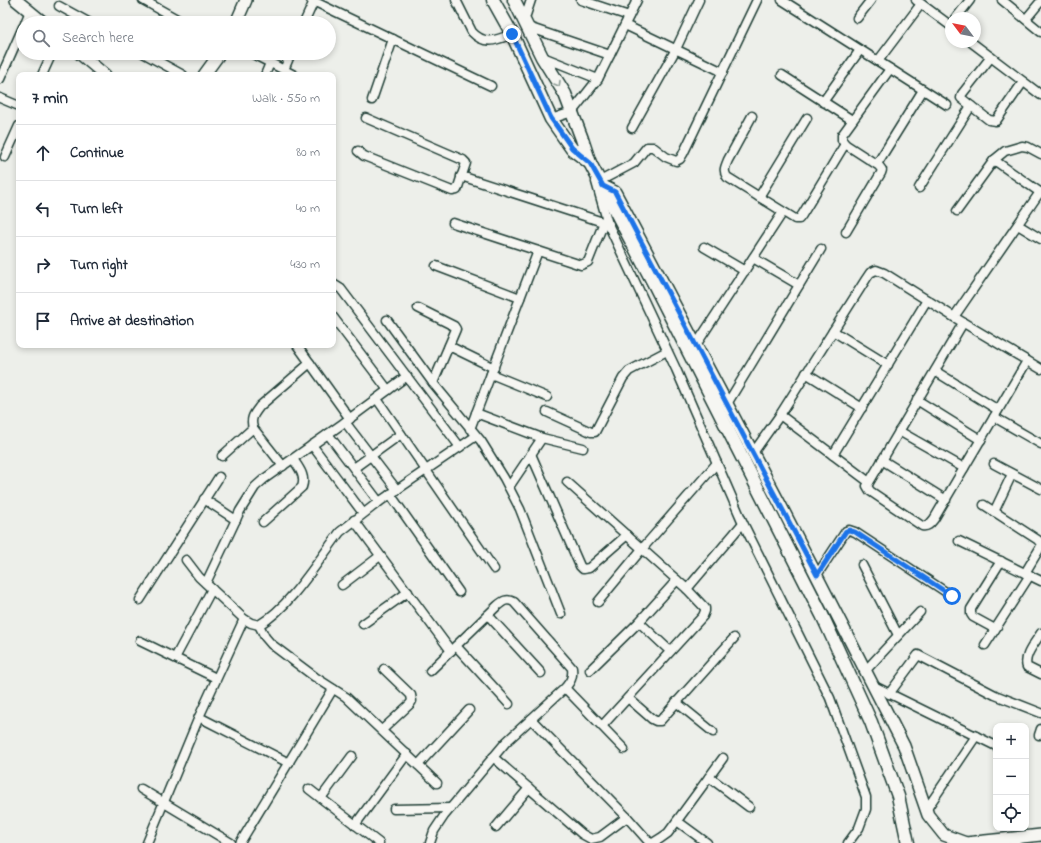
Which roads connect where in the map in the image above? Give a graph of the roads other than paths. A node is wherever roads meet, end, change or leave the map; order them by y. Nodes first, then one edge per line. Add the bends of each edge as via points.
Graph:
1 (16, 0) edge
2 (144, 0) edge
3 (246, 0) edge
4 (456, 0) edge
5 (493, 0) edge
6 (514, 0) edge
7 (531, 0) edge
8 (581, 0) edge
9 (637, 0) edge
10 (699, 0) edge
11 (757, 0) edge
12 (782, 0) edge
13 (871, 0) edge
14 (970, 0) edge
15 (1002, 0) edge
16 (312, 1) edge
17 (1041, 1) edge
18 (919, 2) edge
19 (59, 6) dead end
20 (30, 11) junction
21 (961, 12) edge
22 (28, 16) edge
23 (36, 16) edge
24 (77, 16) edge
25 (172, 16) edge
26 (239, 16) edge
27 (307, 16) edge
28 (629, 16) junction
29 (858, 18) dead end
30 (1026, 19) junction
31 (945, 21) edge
32 (526, 24) junction
33 (625, 25) junction
34 (1041, 32) edge
35 (512, 34) junction
36 (393, 39) junction
37 (16, 43) edge
38 (979, 48) edge
39 (676, 49) junction
40 (860, 50) junction
41 (610, 56) junction
42 (542, 57) junction
43 (991, 57) junction
44 (49, 60) edge
45 (87, 60) edge
46 (156, 60) edge
47 (215, 60) edge
48 (264, 60) edge
49 (288, 60) edge
50 (878, 61) junction
51 (270, 63) junction
52 (890, 69) junction
53 (284, 70) junction
54 (43, 72) edge
55 (101, 72) edge
56 (178, 72) edge
57 (207, 72) edge
58 (266, 72) edge
59 (288, 72) edge
60 (723, 72) junction
61 (782, 75) dead end
62 (0, 79) edge
63 (598, 79) junction
64 (1024, 82) junction
65 (491, 86) dead end
66 (923, 90) junction
67 (1041, 95) edge
68 (0, 98) edge
69 (372, 100) dead end
70 (823, 102) junction
71 (16, 105) edge
72 (946, 105) dead end
73 (971, 106) junction
74 (572, 112) junction
75 (752, 116) dead end
76 (366, 118) dead end
77 (551, 118) junction
78 (807, 118) dead end
79 (852, 120) junction
80 (632, 128) dead end
81 (16, 133) edge
82 (845, 144) junction
83 (358, 151) dead end
84 (1041, 154) edge
85 (5, 157) dead end
86 (994, 160) junction
87 (590, 163) junction
88 (877, 164) junction
89 (461, 176) junction
90 (601, 184) junction
91 (919, 188) dead end
92 (1041, 193) edge
93 (759, 197) junction
94 (957, 211) dead end
95 (783, 212) junction
96 (453, 222) dead end
97 (606, 223) junction
98 (1018, 225) junction
99 (625, 229) junction
100 (846, 232) dead end
101 (1041, 239) edge
102 (704, 247) dead end
103 (821, 249) dead end
104 (538, 251) junction
105 (753, 258) junction
106 (436, 266) dead end
107 (745, 271) junction
108 (336, 286) edge
109 (799, 286) junction
110 (520, 298) junction
111 (927, 300) junction
112 (418, 308) dead end
113 (954, 317) junction
114 (387, 320) dead end
115 (336, 321) edge
116 (963, 322) junction
117 (833, 331) junction
118 (696, 345) junction
119 (449, 346) junction
120 (299, 348) edge
121 (667, 351) junction
122 (1027, 361) junction
123 (310, 363) junction
124 (888, 365) junction
125 (1041, 369) edge
126 (492, 371) junction
127 (935, 371) junction
128 (806, 373) junction
129 (407, 376) junction
130 (433, 383) junction
131 (388, 390) junction
132 (547, 397) dead end
133 (377, 398) junction
134 (917, 400) junction
135 (727, 404) junction
136 (862, 408) junction
137 (547, 412) dead end
138 (476, 413) junction
139 (996, 413) junction
140 (780, 415) junction
141 (348, 420) junction
142 (254, 428) junction
143 (470, 429) junction
144 (899, 431) junction
145 (328, 434) junction
146 (401, 434) junction
147 (476, 436) junction
148 (542, 438) junction
149 (981, 440) junction
150 (1041, 444) edge
151 (312, 445) junction
152 (460, 447) junction
153 (583, 448) dead end
154 (753, 453) junction
155 (531, 454) junction
156 (833, 455) junction
157 (222, 456) dead end
158 (371, 456) junction
159 (293, 459) junction
160 (882, 460) junction
161 (717, 463) junction
162 (994, 464) dead end
163 (283, 466) junction
164 (354, 468) junction
165 (964, 468) junction
166 (426, 470) junction
167 (1012, 474) junction
168 (218, 477) dead end
169 (567, 482) dead end
170 (869, 482) junction
171 (509, 487) junction
172 (1041, 489) edge
173 (393, 492) junction
174 (204, 499) junction
175 (946, 500) junction
176 (379, 502) junction
177 (984, 505) dead end
178 (994, 512) junction
179 (363, 513) junction
180 (236, 520) junction
181 (354, 520) junction
182 (262, 522) dead end
183 (743, 523) junction
184 (627, 536) junction
185 (959, 541) dead end
186 (642, 548) junction
187 (380, 556) junction
188 (186, 560) dead end
189 (1001, 561) junction
190 (862, 564) dead end
191 (494, 569) dead end
192 (1028, 574) junction
193 (817, 575) junction
194 (677, 580) junction
195 (1041, 581) edge
196 (342, 585) dead end
197 (209, 586) junction
198 (687, 589) junction
199 (408, 592) junction
200 (459, 592) dead end
201 (952, 596) dead end
202 (140, 600) dead end
203 (598, 602) dead end
204 (920, 612) dead end
205 (561, 614) dead end
206 (488, 615) junction
207 (244, 619) junction
208 (639, 622) junction
209 (363, 624) dead end
210 (259, 625) junction
211 (995, 628) junction
212 (1041, 633) edge
213 (898, 635) junction
214 (734, 638) dead end
215 (140, 641) dead end
216 (985, 645) dead end
217 (454, 648) junction
218 (670, 651) junction
219 (175, 658) junction
220 (384, 669) dead end
221 (590, 670) dead end
222 (866, 670) junction
223 (430, 671) dead end
224 (541, 673) dead end
225 (1041, 674) edge
226 (216, 678) junction
227 (874, 686) junction
228 (565, 688) junction
229 (333, 689) junction
230 (889, 694) junction
231 (628, 698) junction
232 (676, 702) junction
233 (509, 704) dead end
234 (469, 710) dead end
235 (1041, 713) edge
236 (199, 717) junction
237 (531, 719) junction
238 (602, 726) junction
239 (382, 730) junction
240 (713, 732) dead end
241 (976, 736) junction
242 (993, 744) edge
243 (624, 749) dead end
244 (407, 754) junction
245 (352, 756) dead end
246 (493, 757) junction
247 (723, 758) dead end
248 (289, 763) junction
249 (418, 765) junction
250 (709, 777) junction
251 (437, 783) dead end
252 (529, 788) junction
253 (142, 789) dead end
254 (309, 789) dead end
255 (321, 798) junction
256 (164, 802) junction
257 (749, 807) dead end
258 (451, 808) junction
259 (394, 809) dead end
260 (926, 810) junction
261 (626, 816) junction
262 (677, 821) junction
263 (355, 825) junction
264 (496, 827) dead end
265 (1041, 835) edge
266 (985, 842) edge
267 (147, 843) edge
268 (231, 843) edge
269 (240, 843) edge
270 (379, 843) edge
271 (430, 843) edge
272 (652, 843) edge
273 (707, 843) edge
274 (848, 843) edge
275 (908, 843) edge

1 - 20 street
2 - 25 street
3 - 26 street
4 - 35 street via 475,36 490,42
5 - 35 main road
6 - 32 main road
7 - 32 street
8 - 28 street
9 - 28 street
10 - 39 street
11 - 60 street
12 - 40 street
13 - 29 street
14 - 21 street
15 - 30 street
16 - 27 street
16 - 36 street
17 - 30 street
18 - 31 street
18 - 50 street
19 - 24 street
20 - 22 street
20 - 23 street
28 - 33 street
30 - 34 street
32 - 41 street
32 - 42 main road
33 - 39 street
33 - 41 street
35 - 77 main road
36 - 65 street
36 - 69 street
37 - 62 street
38 - 43 street
39 - 60 street
39 - 80 street
40 - 50 street
40 - 70 street
41 - 63 street
42 - 63 street
42 -> 74 main road via 565,94
43 - 64 street
43 - 73 street via 962,94 961,98
44 - 54 street
45 - 55 street
46 - 56 street
47 - 57 street
48 - 51 street
49 - 53 street
50 - 52 street
51 - 53 street
51 - 58 street
52 - 66 street
52 - 79 street
53 - 59 street
60 - 90 street via 680,159 676,161 647,147 634,163
61 - 70 street
63 - 74 street
64 - 67 street
64 - 73 street via 996,121 989,120
66 - 72 street
66 - 88 street
68 - 71 street
70 - 79 street
73 - 91 street
74 - 77 street
74 - 87 main road
75 - 93 street via 724,167 724,172 727,177
76 - 89 street via 465,161
77 - 87 main road via 572,148
78 - 93 street
79 - 82 street via 842,135
81 - 85 street
82 - 88 street
82 - 95 street via 799,219
83 - 89 street via 364,156 452,192 457,190
84 - 86 street via 1022,146 1005,151
86 - 92 street
86 - 94 street
87 - 90 main road
87 - 97 street
88 - 100 street via 882,168 882,173
89 - 97 street
90 - 99 main road
90 - 118 street via 615,192
92 - 98 street
93 - 95 street
95 - 105 street
96 - 104 street
97 - 99 street
97 - 104 street via 588,262 584,265
97 - 121 street
98 - 101 street
98 - 113 street
99 - 275 main road via 850,674 898,796
102 - 107 street
103 - 109 street
104 - 110 street
105 - 107 street
105 - 109 street
106 - 110 street
107 - 118 street
108 - 129 street
109 - 135 street
110 - 126 street
111 - 113 street
111 - 117 street via 876,270 870,273
111 - 124 street
112 - 119 street via 454,326 456,329
113 - 116 street
114 - 130 street
115 - 131 street
116 - 122 street
116 - 127 street
117 - 124 street
117 - 128 street
118 - 135 street
119 - 126 street
119 - 130 street
120 - 123 street
121 - 137 street via 629,370 596,432
121 - 161 street
122 - 125 street
122 - 139 street
123 - 141 street
123 - 142 street via 260,406 251,422
124 - 136 street
126 - 132 street
126 - 138 street
127 - 134 street
127 - 139 street
128 - 136 street
128 - 140 street
129 - 131 street
129 - 152 street
130 - 143 street
131 - 133 street
133 - 141 street
133 - 146 street
134 - 144 street
134 - 149 street
135 - 154 street
136 - 156 street
138 - 143 street
138 - 148 street
139 - 149 street
139 - 150 street
140 - 154 street
140 - 156 street
141 - 145 street
141 - 158 street
142 - 157 street
142 - 163 street
143 - 147 street
144 - 160 street
144 - 165 street
145 - 151 street
145 - 164 street
146 - 158 street
146 - 166 street
147 - 152 street
147 - 171 street
148 - 153 street
148 - 155 street
149 - 165 street
151 - 159 street
151 - 179 street
152 - 166 street
154 - 193 street
155 - 171 street
155 - 184 street via 583,569 589,568
156 - 170 street
158 - 164 street
158 - 173 street
159 - 163 street
159 - 182 street via 304,476 302,487
160 - 170 street
160 - 175 street
161 - 183 street
161 - 186 street
162 - 167 street
163 - 180 street via 255,487
164 - 176 street
165 - 175 street
166 - 173 street
166 - 191 street
167 - 172 street
167 - 178 street
168 - 174 street
169 - 184 street
170 - 175 street via 870,491 922,526 930,524
171 - 205 street
173 - 176 street
173 - 200 street
174 - 180 street
174 - 202 street
176 - 179 street
177 - 178 street
178 - 192 street via 1041,544
179 - 181 street
180 - 197 street
181 - 187 street
181 - 210 street via 340,532 286,602
183 - 198 street
183 - 274 street via 830,698 866,797 866,809 859,828
184 - 186 street
185 - 189 street
186 - 194 street
186 - 203 street
187 - 196 street
187 - 199 street
188 - 197 street
189 - 192 street
189 - 211 street via 971,609 973,617
190 - 213 street
192 - 195 street
192 - 211 street
193 - 201 street via 849,530
193 - 222 street
194 - 198 street
194 - 208 street
197 - 207 street
197 - 219 street
198 - 218 street via 702,603 705,611
199 - 209 street
199 - 217 street
204 - 213 street
206 - 217 street
206 - 224 street
206 - 228 street via 504,601 509,599 514,602 572,668 572,679
207 - 210 street
207 - 226 street
208 - 218 street
208 - 221 street
210 - 229 street via 271,644
211 - 216 street
212 - 225 street via 1026,658 1026,665
213 - 222 street
214 - 232 street
215 - 219 street
217 - 223 street
217 - 233 street
218 - 231 street
219 - 226 street
220 - 239 street via 411,695 412,700
222 - 227 street
226 - 236 street
227 - 230 street
227 - 260 street via 904,746
228 - 237 street
228 - 238 street
229 - 239 street via 346,697
229 - 248 street
230 - 235 street via 918,655 995,695
230 - 241 street
231 - 232 street via 656,721 660,721
231 - 238 street
232 - 240 street
234 - 249 street
236 - 248 street
236 - 256 street
237 - 246 street
237 - 261 street
238 - 243 street
239 - 244 street
241 - 242 street
241 - 260 street
244 - 249 street
244 - 263 street
245 - 255 street
246 - 252 street
246 - 258 street
247 - 250 street
248 - 269 street
249 - 251 street
250 - 257 street
250 - 262 street
252 - 261 street via 591,839 600,837
252 - 264 street
253 - 256 street
254 - 255 street
255 - 263 street
256 - 267 street
256 - 268 street
258 - 259 street
258 - 271 street via 434,831
260 - 266 street via 944,834 966,842
261 - 272 street
262 - 272 street via 668,833
262 - 273 street
263 - 270 street
265 - 266 street

